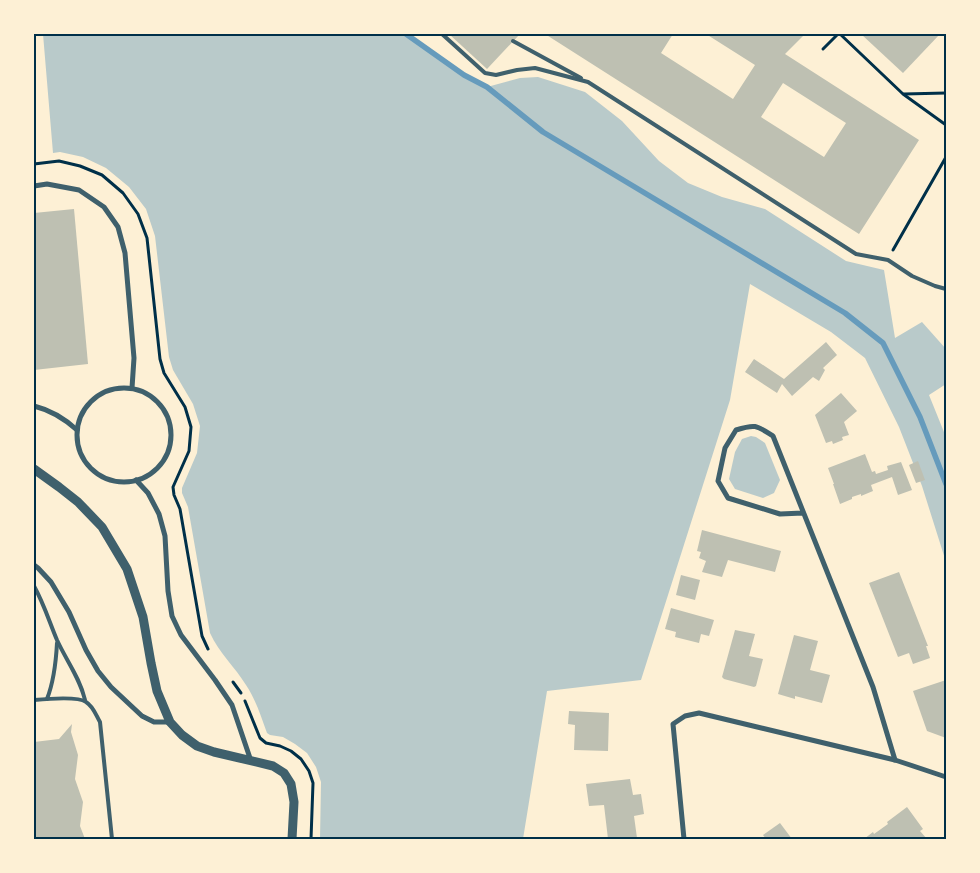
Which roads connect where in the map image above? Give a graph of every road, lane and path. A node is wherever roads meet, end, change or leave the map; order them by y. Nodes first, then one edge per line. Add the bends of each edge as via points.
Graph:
1 (442, 34) edge
2 (839, 34) edge
3 (513, 41) dead end
4 (823, 49) dead end
5 (588, 82) junction
6 (946, 93) edge
7 (903, 94) junction
8 (946, 125) edge
9 (946, 157) edge
10 (34, 164) edge
11 (34, 186) edge
12 (888, 260) junction
13 (946, 289) edge
14 (132, 388) junction
15 (34, 406) edge
16 (77, 430) junction
17 (34, 469) edge
18 (136, 480) junction
19 (804, 513) junction
20 (34, 565) edge
21 (34, 586) edge
22 (57, 641) junction
23 (208, 649) dead end
24 (232, 681) dead end
25 (47, 699) junction
26 (34, 700) edge
27 (85, 700) junction
28 (170, 722) junction
29 (895, 760) junction
30 (251, 761) junction
31 (946, 777) edge
32 (112, 839) edge
33 (292, 839) edge
34 (311, 839) edge
35 (684, 839) edge

1 - 5 lane via 485,73 496,75 535,68
2 - 4 path
2 - 7 path
3 - 5 lane
5 - 12 lane via 856,254
6 - 7 path
7 - 8 path
9 - 12 path
10 - 23 path via 59,161 102,175 138,214 147,238 160,359 164,373 185,407 191,427 189,451 173,487 180,509 202,636
11 - 14 street via 47,184 80,190 104,207 118,227 125,253 134,358
12 - 13 lane via 912,276
14 - 16 street via 117,388 90,402 81,415
14 - 18 street via 148,394 160,404 168,418 171,433 169,449 162,463 150,474
15 - 16 street via 67,421
16 - 18 street via 78,445 93,470 121,482
17 - 28 street via 78,502 102,527 127,569 143,617 157,691
18 - 30 street via 148,493 159,514 165,536 172,616 181,635 232,705
19 - 19 street via 773,436 752,425 736,430 725,448 718,481 728,498 780,514
19 - 29 street via 873,687
20 - 28 street via 51,582 86,650 111,687 142,716 154,722
21 - 22 lane
22 - 25 lane
22 - 27 lane
24 - 34 path via 246,703 260,738 290,751 309,771 313,783
25 - 26 lane
25 - 27 lane
27 - 32 lane via 100,722
28 - 30 street via 197,746
29 - 31 street
29 - 35 street via 699,713 684,716 673,724
30 - 33 street via 274,766 291,784 294,802

